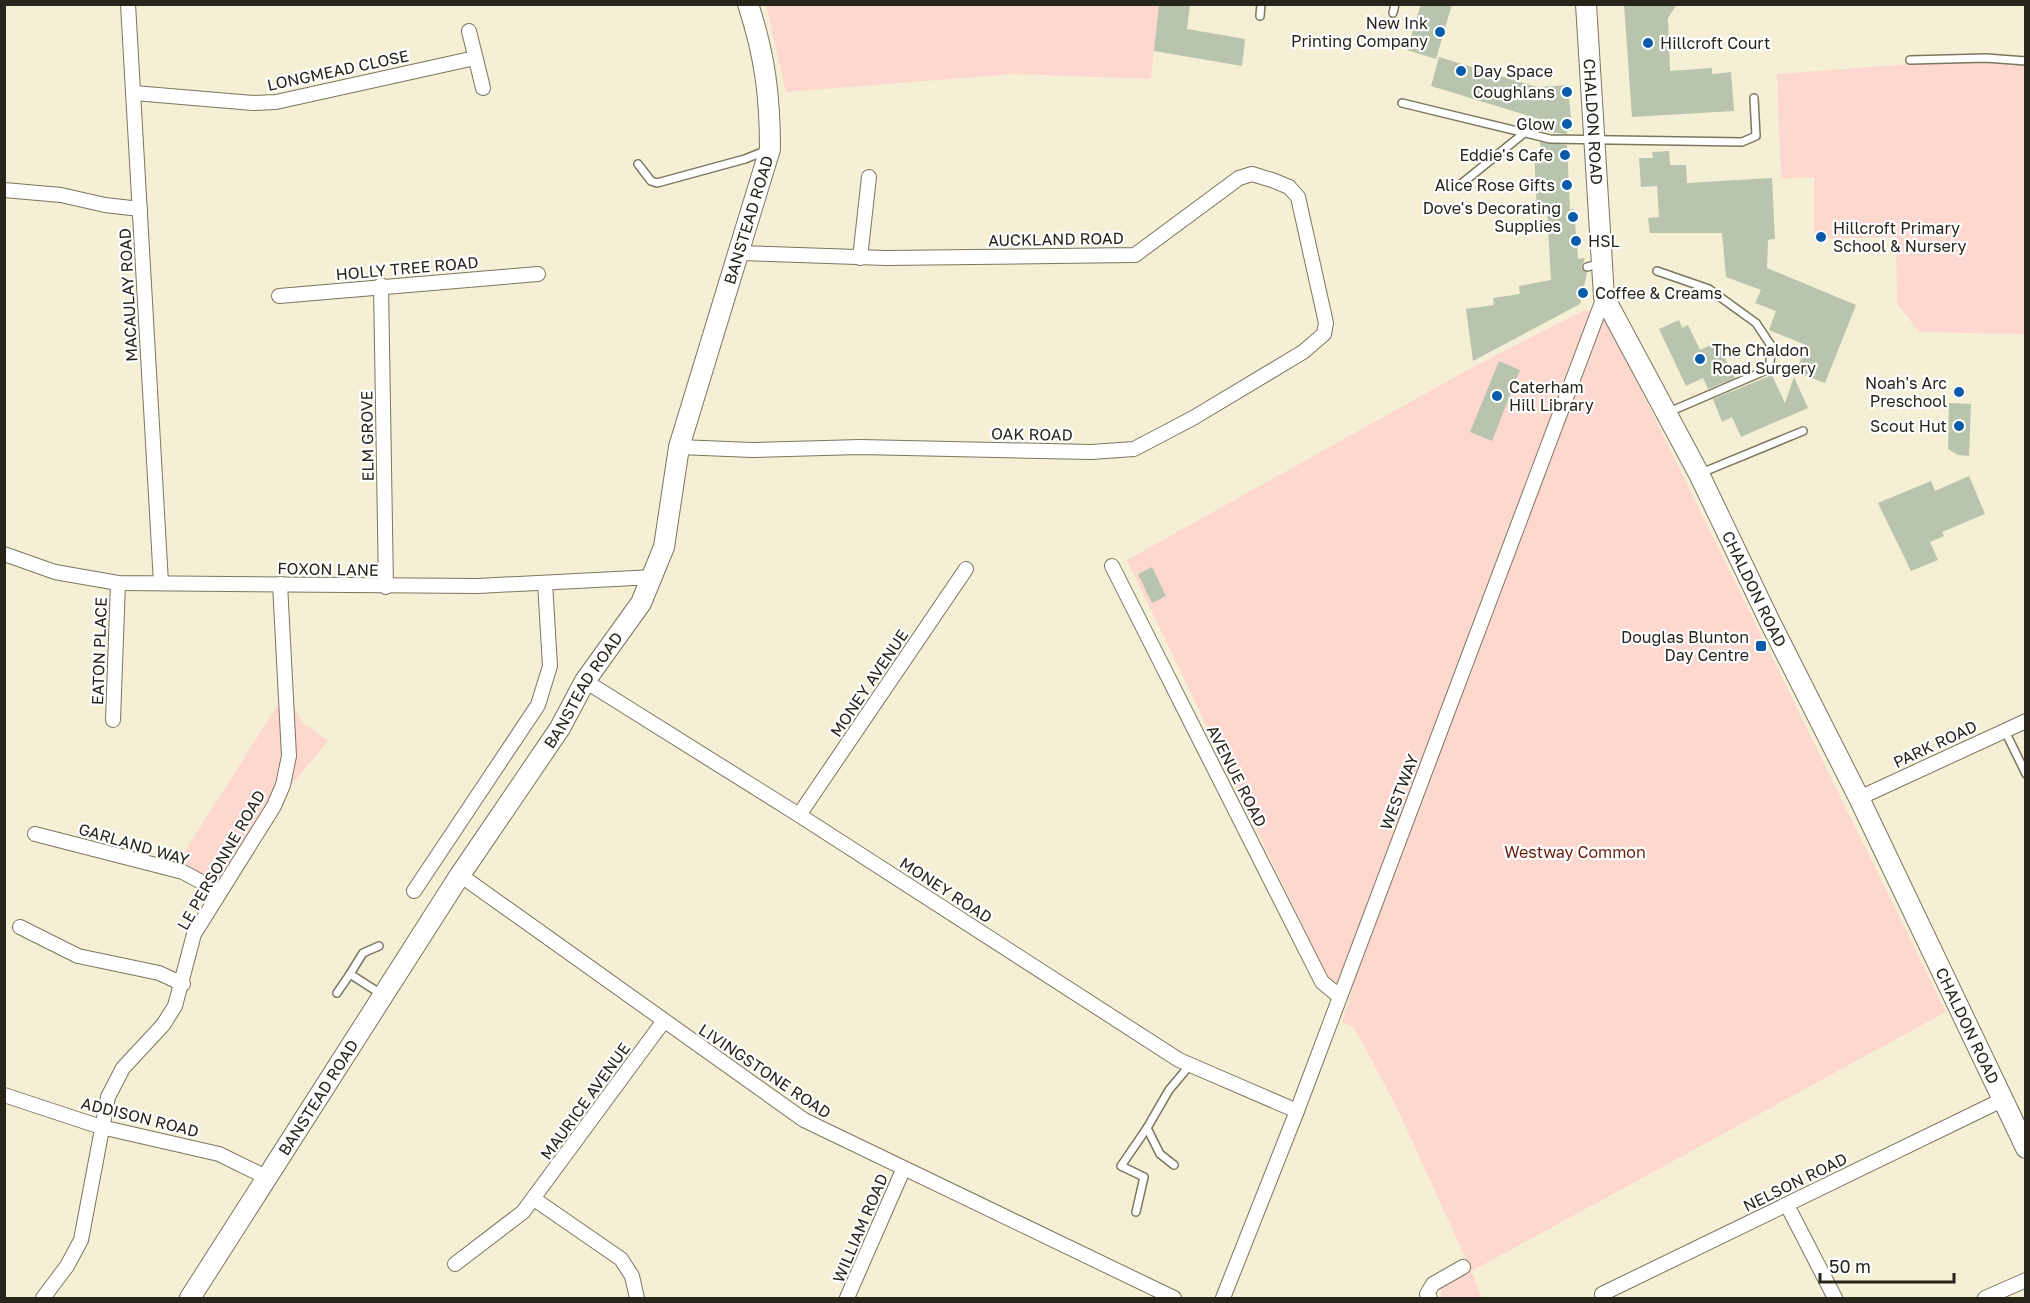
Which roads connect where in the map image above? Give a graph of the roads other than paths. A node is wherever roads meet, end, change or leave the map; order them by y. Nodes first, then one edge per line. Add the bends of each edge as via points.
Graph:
1 (128, 4) edge
2 (748, 4) edge
3 (1261, 4) edge
4 (1395, 4) edge
5 (1586, 4) edge
6 (1393, 13) dead end
7 (1260, 16) dead end
8 (469, 31) dead end
9 (475, 58) junction
10 (1910, 60) dead end
11 (2025, 61) edge
12 (483, 88) dead end
13 (134, 93) junction
14 (1754, 98) dead end
15 (1402, 103) dead end
16 (1523, 134) junction
17 (1593, 139) junction
18 (770, 149) junction
19 (638, 164) dead end
20 (869, 177) dead end
21 (1461, 184) dead end
22 (4, 190) edge
23 (140, 208) junction
24 (740, 253) junction
25 (860, 258) junction
26 (1658, 271) dead end
27 (538, 274) dead end
28 (381, 285) junction
29 (279, 296) dead end
30 (1604, 297) junction
31 (1323, 308) joint
32 (1666, 413) junction
33 (1803, 431) dead end
34 (679, 447) junction
35 (1699, 474) junction
36 (4, 554) edge
37 (1112, 566) dead end
38 (966, 569) dead end
39 (654, 577) junction
40 (118, 583) junction
41 (161, 583) junction
42 (545, 583) junction
43 (280, 584) junction
44 (386, 587) junction
45 (585, 681) junction
46 (113, 720) dead end
47 (2025, 721) edge
48 (2005, 730) junction
49 (2025, 774) edge
50 (1859, 798) junction
51 (799, 815) junction
52 (35, 834) dead end
53 (460, 875) junction
54 (220, 891) junction
55 (414, 891) dead end
56 (20, 927) dead end
57 (379, 946) dead end
58 (350, 974) junction
59 (183, 984) junction
60 (337, 993) dead end
61 (383, 995) junction
62 (1339, 996) junction
63 (663, 1022) junction
64 (1190, 1065) junction
65 (4, 1095) edge
66 (2002, 1100) junction
67 (1297, 1111) junction
68 (101, 1127) junction
69 (1146, 1128) junction
70 (2025, 1149) edge
71 (1174, 1165) dead end
72 (903, 1170) junction
73 (266, 1177) junction
74 (534, 1199) junction
75 (1787, 1204) junction
76 (1136, 1212) dead end
77 (455, 1264) dead end
78 (1463, 1268) dead end
79 (2025, 1280) edge
80 (1602, 1294) dead end
81 (1424, 1295) edge
82 (43, 1299) edge
83 (190, 1299) edge
84 (637, 1299) edge
85 (847, 1299) edge
86 (1174, 1299) edge
87 (1223, 1299) edge
88 (1835, 1299) edge
89 (1985, 1299) edge

1 - 13 street, MACAULAY ROAD
2 - 18 main road, BANSTEAD ROAD via 760,42 770,101
3 - 7 lane
4 - 6 lane
5 - 17 main road, CHALDON ROAD
8 - 9 street
9 - 12 street
9 - 13 street, LONGMEAD CLOSE via 276,102
10 - 11 lane
13 - 23 street, MACAULAY ROAD
14 - 17 lane via 1756,136 1742,142
15 - 16 lane
16 - 17 lane via 1550,139
16 - 21 lane
17 - 30 main road, CHALDON ROAD via 1594,265
18 - 19 lane via 657,183
18 - 24 main road, BANSTEAD ROAD
20 - 25 street
22 - 23 street
23 - 41 street, MACAULAY ROAD
24 - 25 street, AUCKLAND ROAD
24 - 34 main road, BANSTEAD ROAD
25 - 31 street, AUCKLAND ROAD via 1135,255 1223,189 1252,174 1289,187 1299,197
26 - 32 lane via 1709,289 1756,323 1772,347 1769,369
27 - 28 street, HOLLY TREE ROAD
28 - 29 street, HOLLY TREE ROAD
28 - 44 street, ELM GROVE
30 - 32 main road, CHALDON ROAD
30 - 62 street, WESTWAY
31 - 34 street, OAK ROAD via 1326,323 1317,343 1134,449 1091,452
32 - 35 main road, CHALDON ROAD
33 - 35 lane
34 - 39 main road, BANSTEAD ROAD via 664,547
35 - 50 main road, CHALDON ROAD
36 - 40 street, FOXON LANE via 55,572
37 - 62 street, AVENUE ROAD via 1322,982
38 - 51 street, MONEY AVENUE
39 - 42 street, FOXON LANE
39 - 45 main road, BANSTEAD ROAD via 641,603
40 - 41 street, FOXON LANE
40 - 46 street, EATON PLACE
41 - 43 street, FOXON LANE
42 - 44 street, FOXON LANE
42 - 55 street via 550,666 538,705
43 - 44 street, FOXON LANE
43 - 54 street, LE PERSONNE ROAD via 289,756 274,806
45 - 51 street, MONEY ROAD
45 - 53 main road, BANSTEAD ROAD via 560,728
47 - 48 street, PARK ROAD
48 - 49 lane
48 - 50 street, PARK ROAD
50 - 66 main road, CHALDON ROAD
51 - 64 street, MONEY ROAD
52 - 54 street, GARLAND WAY via 183,872
53 - 61 main road, BANSTEAD ROAD
53 - 63 street, LIVINGSTONE ROAD
54 - 59 street, LE PERSONNE ROAD via 194,934
56 - 59 street via 78,956 159,973
57 - 58 lane via 363,953
58 - 60 lane
58 - 61 lane
59 - 68 street, LE PERSONNE ROAD via 163,1026 123,1068 108,1097
61 - 73 main road, BANSTEAD ROAD
62 - 67 street, WESTWAY
63 - 72 street, LIVINGSTONE ROAD via 804,1120
63 - 74 street, MAURICE AVENUE
64 - 67 street, MONEY ROAD
64 - 69 lane
65 - 68 street, ADDISON ROAD
66 - 70 main road, CHALDON ROAD
66 - 75 street, NELSON ROAD
67 - 87 street, WESTWAY
68 - 73 street, ADDISON ROAD via 219,1154
68 - 82 street, LE PERSONNE ROAD via 81,1240
69 - 71 lane via 1160,1154
69 - 76 lane via 1121,1166 1144,1177
72 - 85 street, WILLIAM ROAD
72 - 86 street, LIVINGSTONE ROAD
73 - 83 main road, BANSTEAD ROAD
74 - 77 street, MAURICE AVENUE via 523,1212
74 - 84 street via 621,1259 632,1276
75 - 80 street, NELSON ROAD
75 - 88 street
78 - 81 street via 1433,1284
79 - 89 street

